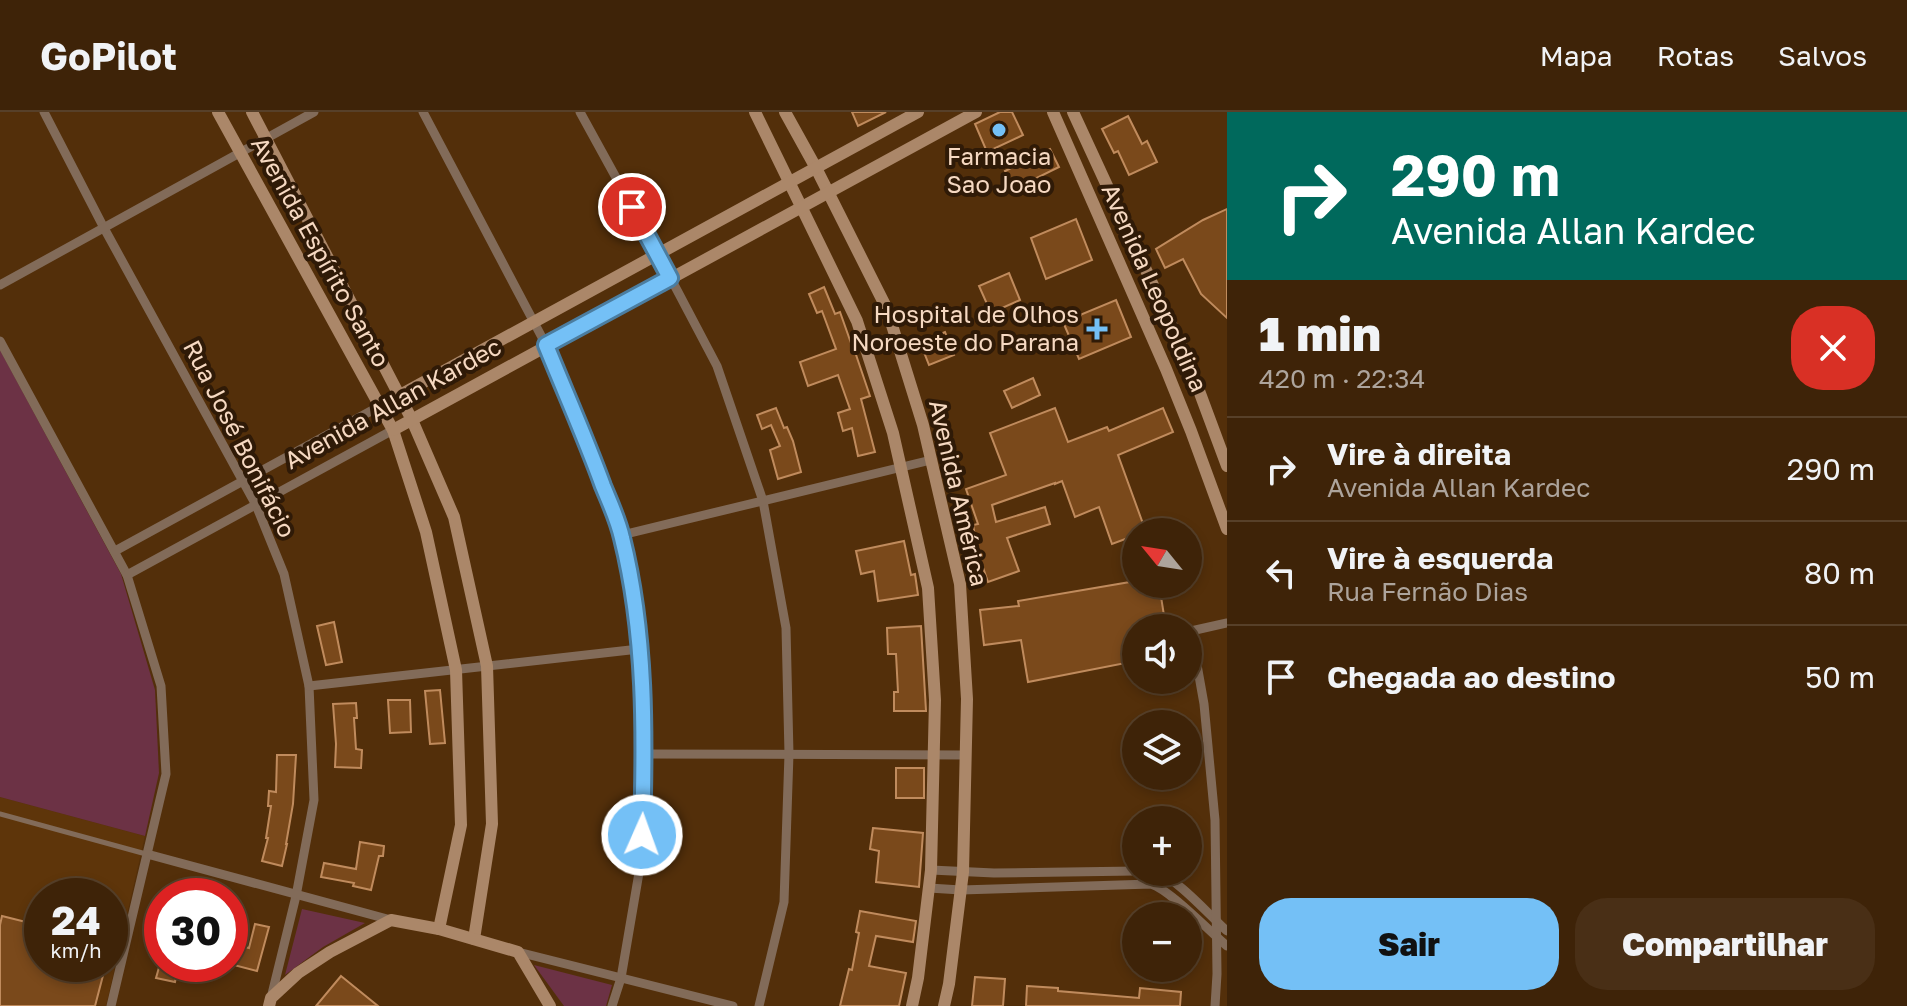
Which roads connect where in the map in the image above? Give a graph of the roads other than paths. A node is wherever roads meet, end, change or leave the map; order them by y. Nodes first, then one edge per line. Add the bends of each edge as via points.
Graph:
1 (44, 112) edge
2 (218, 112) edge
3 (252, 112) edge
4 (314, 112) edge
5 (423, 112) edge
6 (580, 112) edge
7 (755, 112) edge
8 (785, 112) edge
9 (918, 112) edge
10 (976, 112) edge
11 (1053, 112) edge
12 (1073, 112) edge
13 (267, 138) junction
14 (240, 153) junction
15 (816, 168) junction
16 (789, 182) junction
17 (828, 193) junction
18 (802, 206) junction
19 (104, 228) junction
20 (658, 254) junction
21 (670, 278) junction
22 (0, 285) edge
23 (535, 322) junction
24 (0, 341) edge
25 (546, 345) junction
26 (399, 396) junction
27 (380, 406) junction
28 (412, 420) junction
29 (1212, 422) junction
30 (393, 430) junction
31 (1191, 431) junction
32 (931, 460) junction
33 (1227, 466) edge
34 (901, 468) junction
35 (243, 481) junction
36 (763, 501) junction
37 (256, 505) junction
38 (1227, 529) edge
39 (622, 535) junction
40 (115, 551) junction
41 (127, 575) junction
42 (1227, 623) edge
43 (639, 649) junction
44 (487, 666) junction
45 (456, 670) junction
46 (309, 686) junction
47 (644, 754) junction
48 (789, 754) junction
49 (935, 755) junction
50 (966, 755) junction
51 (0, 815) edge
52 (147, 854) junction
53 (931, 870) junction
54 (1122, 871) edge
55 (963, 872) junction
56 (1178, 886) edge
57 (929, 888) junction
58 (961, 890) junction
59 (296, 896) junction
60 (391, 920) junction
61 (1216, 921) junction
62 (439, 929) junction
63 (1227, 931) edge
64 (1216, 937) junction
65 (474, 939) junction
66 (1227, 946) edge
67 (518, 952) junction
68 (1222, 974) edge
69 (621, 978) junction
70 (270, 1002) edge
71 (111, 1006) edge
72 (550, 1006) edge
73 (612, 1006) edge
74 (733, 1006) edge
75 (759, 1006) edge
76 (912, 1006) edge
77 (944, 1006) edge
78 (1215, 1006) edge

1 - 19 street, Rua José Bonifácio
2 - 14 main road, Avenida Espírito Santo
3 - 13 main road, Avenida Espírito Santo
4 - 13 street
5 - 23 street
6 - 20 street
7 - 16 main road, Avenida América
8 - 15 main road, Avenida América
9 - 15 main road, Avenida Allan Kardec
10 - 17 main road, Avenida Allan Kardec
11 - 31 main road, Avenida Leopoldina
12 - 29 main road, Avenida Leopoldina
13 - 14 street
13 - 26 main road, Avenida Espírito Santo
14 - 19 street
14 - 27 main road, Avenida Espírito Santo
15 - 16 main road, Avenida Allan Kardec
15 - 17 main road, Avenida América
16 - 18 main road, Avenida América
16 - 20 main road, Avenida Allan Kardec
17 - 18 main road, Avenida Allan Kardec
17 - 32 main road, Avenida América via 887,309
18 - 21 main road, Avenida Allan Kardec
18 - 34 main road, Avenida América via 857,321
19 - 22 street
19 - 35 street, Rua José Bonifácio
20 - 21 street
20 - 23 main road, Avenida Allan Kardec
21 - 25 main road, Avenida Allan Kardec
21 - 36 street via 717,366
23 - 25 street
23 - 26 main road, Avenida Allan Kardec
24 - 40 street
25 - 28 main road, Avenida Allan Kardec
25 - 39 street
26 - 27 main road, Avenida Allan Kardec
26 - 28 main road, Avenida Espírito Santo
27 - 30 main road, Avenida Espírito Santo
27 - 35 street, Avenida Allan Kardec
28 - 30 main road, Avenida Allan Kardec
28 - 44 main road, Avenida Espírito Santo via 454,517
29 - 31 main road
29 - 33 main road, Avenida Leopoldina
30 - 37 street, Avenida Allan Kardec
30 - 45 main road, Avenida Espírito Santo via 426,532
31 - 38 main road, Avenida Leopoldina
32 - 34 street
32 - 50 main road, Avenida América via 960,584
34 - 36 street
34 - 49 main road, Avenida América via 928,588
35 - 37 street, Rua José Bonifácio
35 - 40 street, Avenida Allan Kardec
36 - 39 street
36 - 48 street via 786,628
37 - 41 street, Avenida Allan Kardec
37 - 46 street, Rua José Bonifácio via 284,574
39 - 43 street
40 - 41 street
41 - 52 street via 161,686 166,774
42 - 61 street via 1191,631 1209,746
43 - 44 street
43 - 47 street
44 - 45 street
44 - 65 main road, Avenida Espírito Santo via 492,824
45 - 46 street
45 - 62 main road, Avenida Espírito Santo via 461,825
46 - 59 street, Rua José Bonifácio via 314,800
47 - 48 street
47 - 69 street via 641,861
48 - 49 street
48 - 75 street via 784,902
49 - 50 street
49 - 53 main road, Avenida América
50 - 55 main road, Avenida América
51 - 52 lane
52 - 59 street
52 - 71 street
53 - 55 street
53 - 57 main road, Avenida América
54 - 55 street
55 - 58 main road, Avenida América
56 - 61 street
57 - 58 street
57 - 76 main road, Avenida América
58 - 64 street via 1151,884
58 - 77 main road, Avenida América
59 - 60 street
59 - 70 street, Rua José Bonifácio
60 - 62 main road
60 - 70 main road via 298,973
61 - 63 street
61 - 64 street
62 - 65 main road
64 - 66 street
64 - 68 street
65 - 67 main road
67 - 69 street
67 - 72 main road
68 - 78 street
69 - 73 street
69 - 74 street

